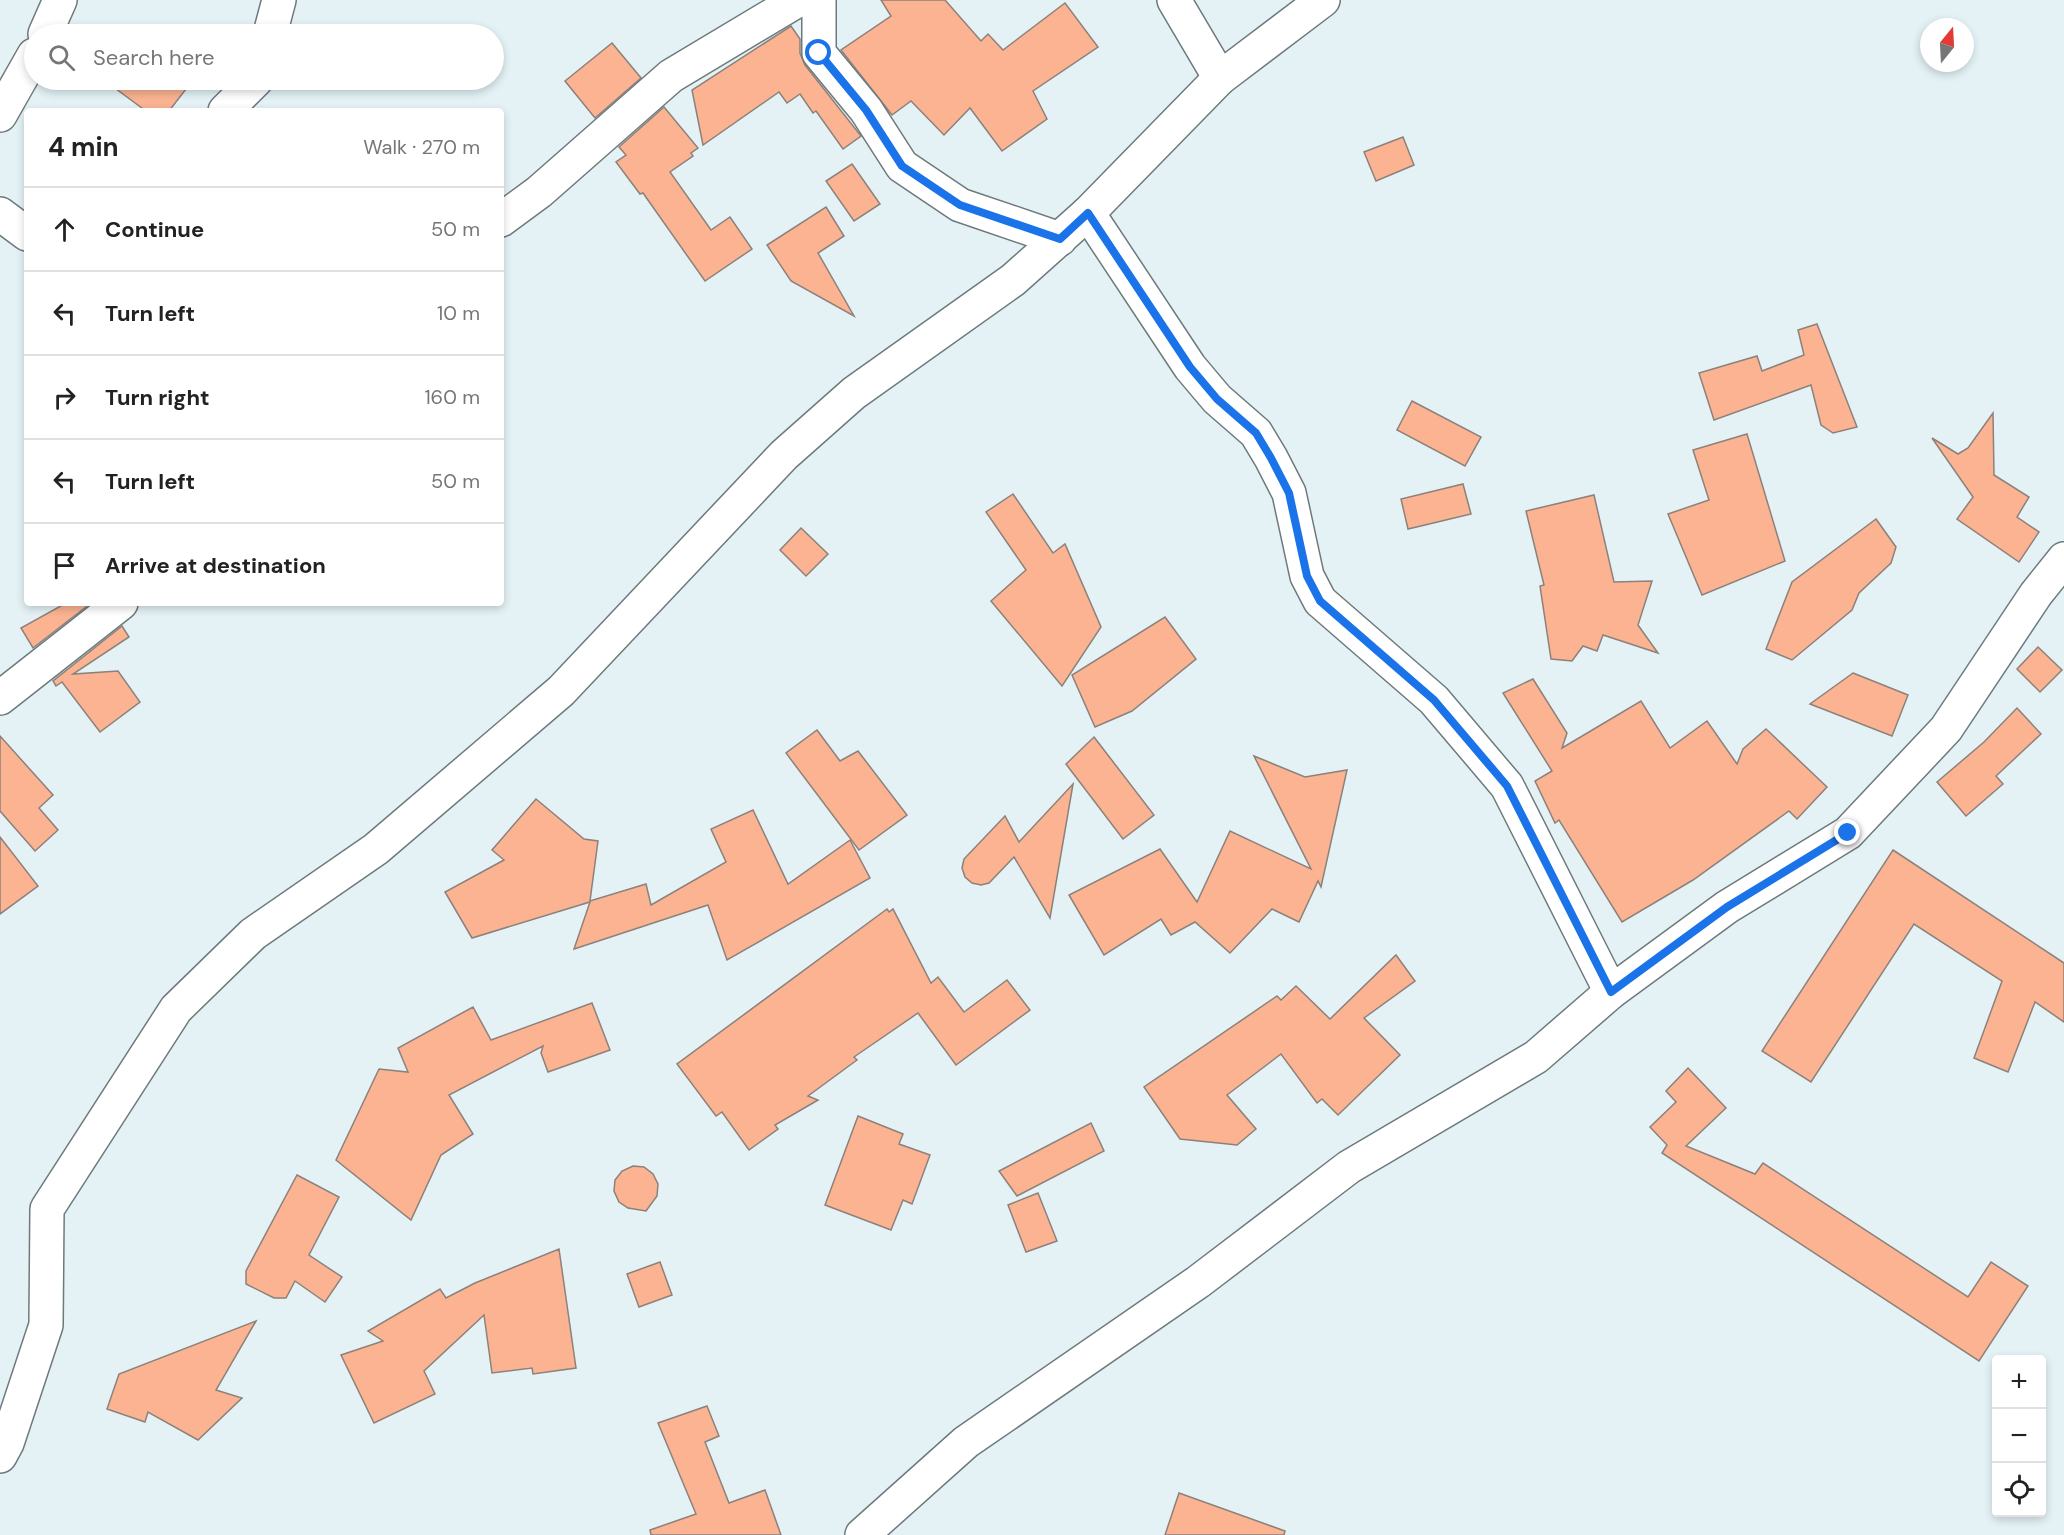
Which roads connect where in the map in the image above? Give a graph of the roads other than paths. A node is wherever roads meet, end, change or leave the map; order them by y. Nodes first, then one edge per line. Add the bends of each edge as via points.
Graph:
1 (60, 0) edge
2 (279, 0) edge
3 (798, 0) edge
4 (819, 0) edge
5 (1174, 0) edge
6 (1323, 0) edge
7 (49, 24) edge
8 (273, 24) edge
9 (24, 73) edge
10 (1220, 78) junction
11 (246, 90) edge
12 (228, 108) edge
13 (0, 115) edge
14 (1088, 213) junction
15 (0, 214) edge
16 (504, 218) edge
17 (24, 232) edge
18 (1060, 239) junction
19 (2064, 559) edge
20 (117, 606) edge
21 (0, 698) edge
22 (1611, 992) junction
23 (0, 1456) edge
24 (862, 1535) edge

1 - 7 street
2 - 8 street
3 - 16 street via 670,76 539,192
4 - 18 street via 819,53 866,110 902,166 960,205
5 - 10 street
6 - 10 street
9 - 13 street
10 - 14 street
11 - 12 street
14 - 18 street
14 - 22 street via 1190,367 1217,399 1256,433 1271,458 1289,493 1307,576 1320,601 1434,700 1507,786
15 - 17 street
18 - 23 street via 1013,280 854,393 784,455 561,691 376,849 253,934 176,1009 47,1209 46,1325
19 - 22 street via 2036,594 1946,729 1848,833 1727,907
20 - 21 street
22 - 24 street via 1536,1057 1349,1167 1198,1282 966,1442

